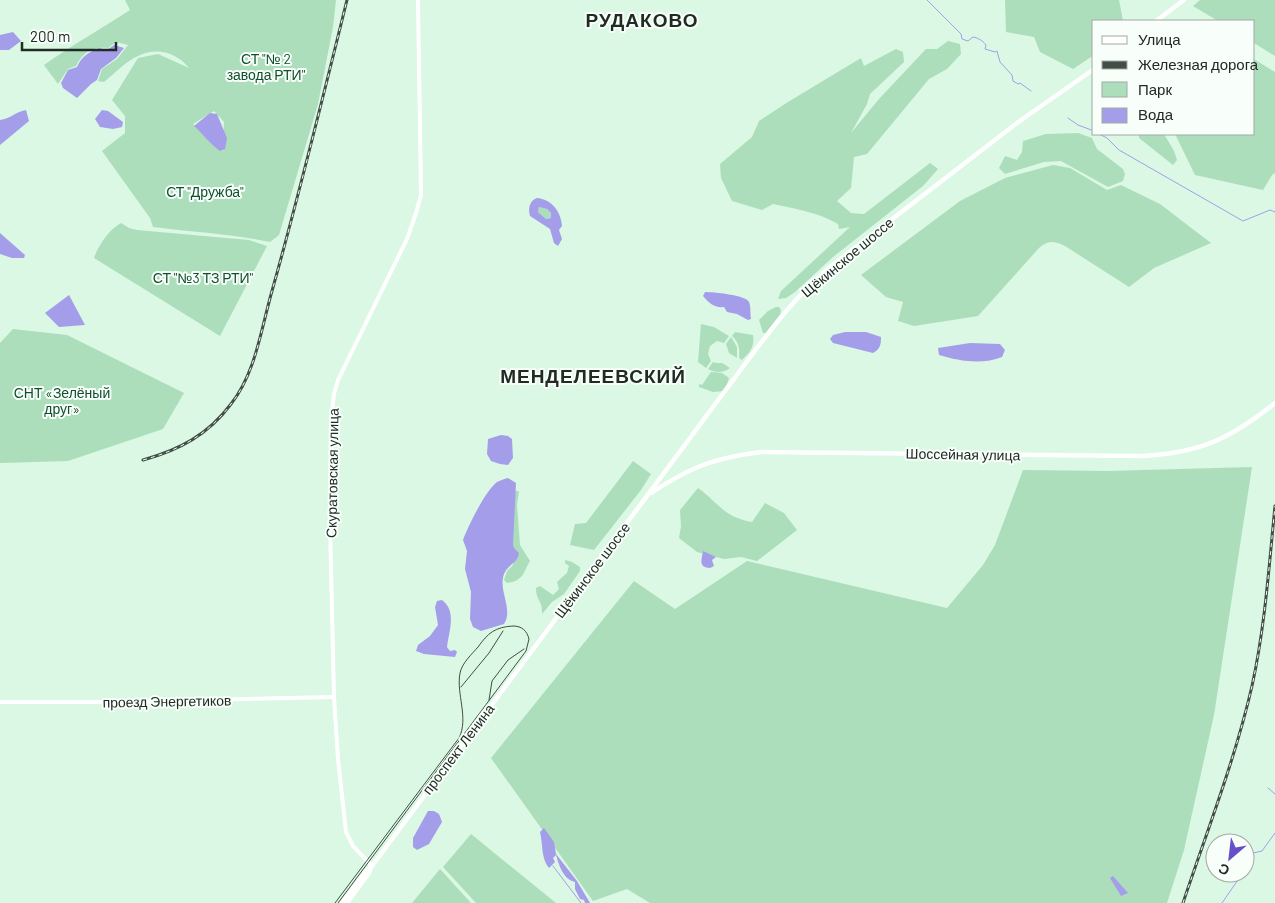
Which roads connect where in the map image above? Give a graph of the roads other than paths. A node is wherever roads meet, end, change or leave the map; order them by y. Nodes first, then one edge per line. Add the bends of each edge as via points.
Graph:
1 (418, 0) edge
2 (1184, 0) edge
3 (1157, 20) edge
4 (1092, 70) edge
5 (1275, 403) edge
6 (648, 495) junction
7 (545, 633) joint
8 (334, 697) junction
9 (0, 702) edge
10 (372, 866) junction
11 (342, 903) edge
12 (347, 903) edge

1 - 8 street, Скуратовская улица via 421,195 407,238 359,334 334,394 330,441 330,525
2 - 3 main road
4 - 6 main road, Щёкинское шоссе via 1017,123 816,279 779,319
5 - 6 main road, Шоссейная улица via 1234,432 1196,449 1169,454 761,452 701,464
6 - 7 main road, Щёкинское шоссе
7 - 10 main road, проспект Ленина
8 - 9 street, проезд Энергетиков
8 - 10 street, Скуратовская улица via 346,832 353,846
10 - 11 main road, проспект Ленина
10 - 12 main road, проспект Ленина

